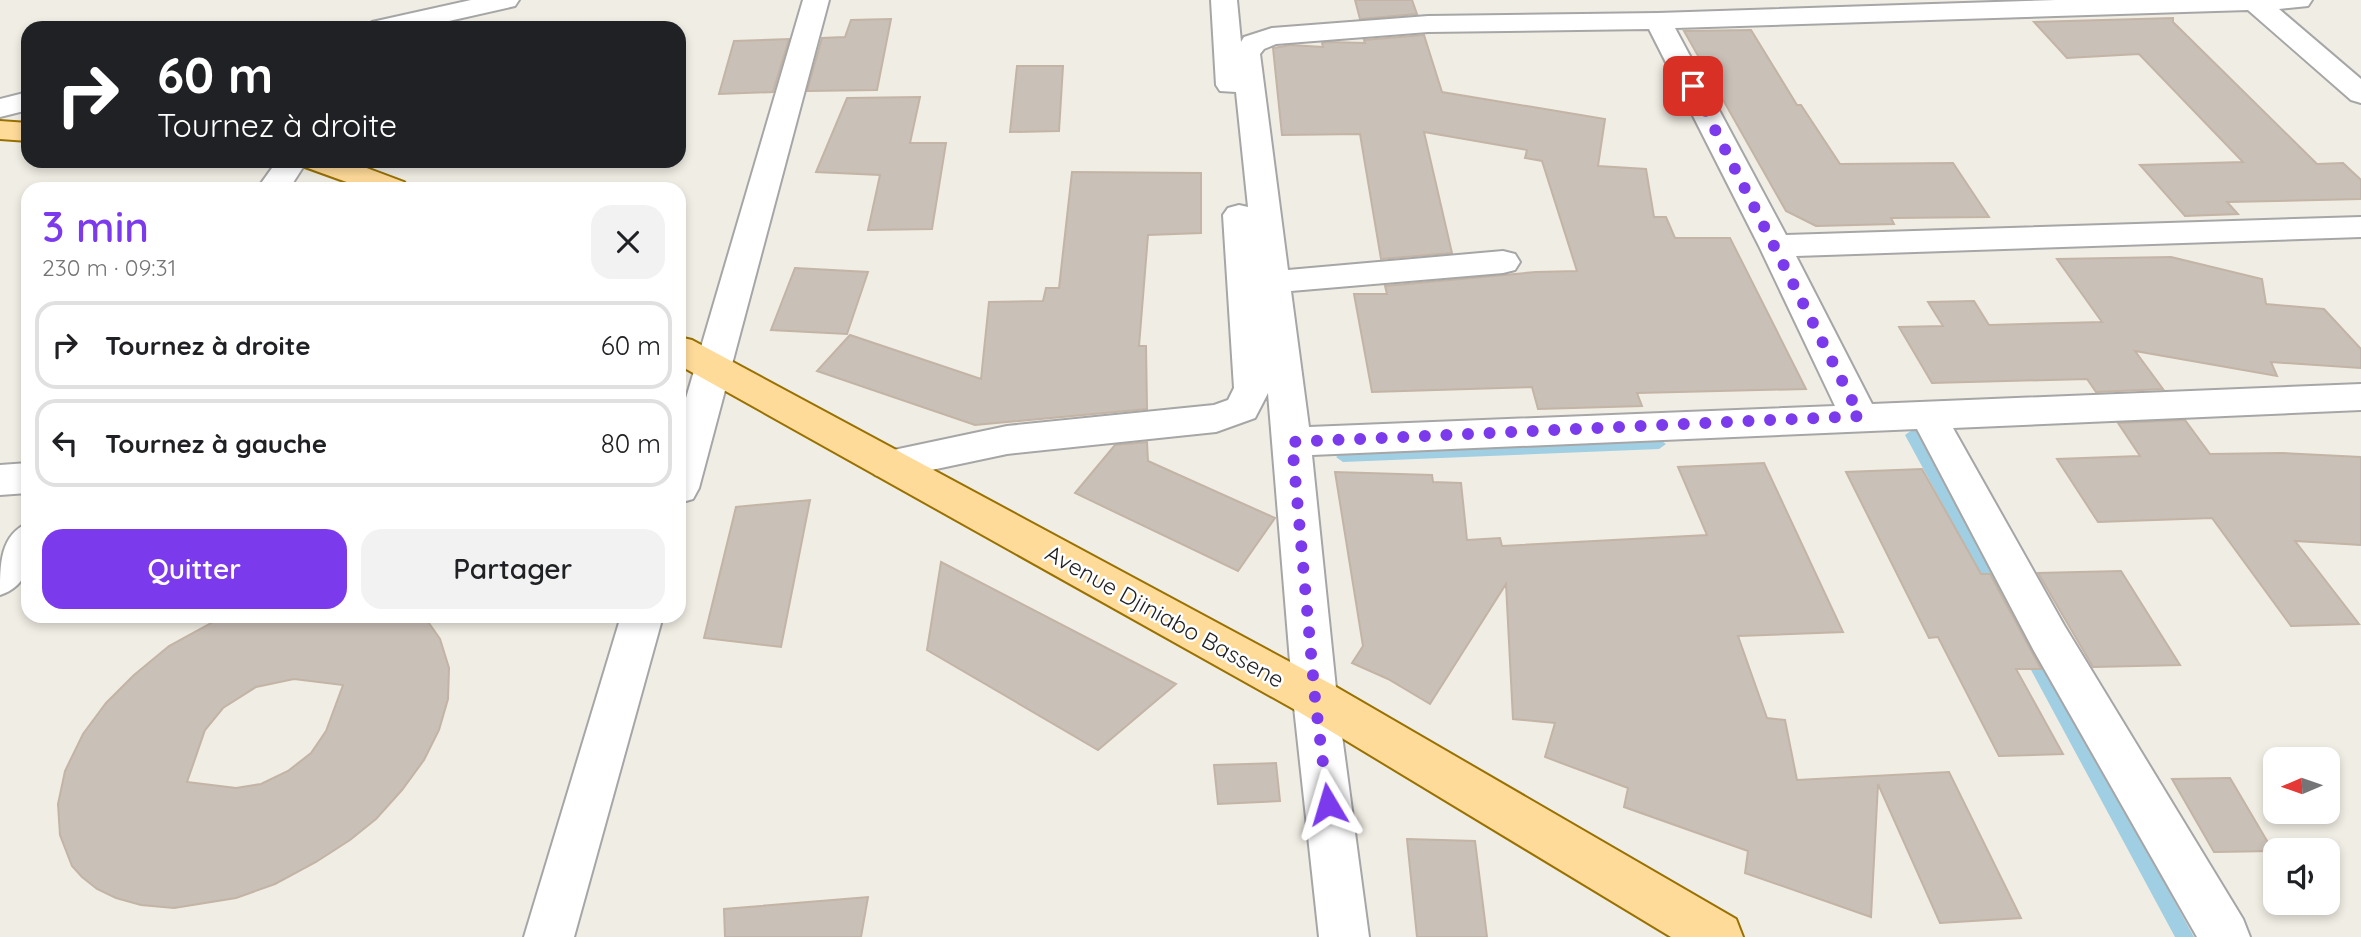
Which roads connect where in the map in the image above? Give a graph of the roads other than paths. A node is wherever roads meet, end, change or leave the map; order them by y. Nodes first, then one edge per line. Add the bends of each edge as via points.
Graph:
1 (506, 0) edge
2 (816, 0) edge
3 (1224, 0) edge
4 (2299, 0) edge
5 (2254, 1) edge
6 (2086, 4) edge
7 (415, 21) edge
8 (1658, 21) junction
9 (2361, 94) edge
10 (21, 103) edge
11 (0, 108) edge
12 (0, 130) edge
13 (21, 132) edge
14 (339, 168) edge
15 (376, 182) edge
16 (2361, 227) edge
17 (1776, 246) junction
18 (1503, 262) dead end
19 (1272, 282) junction
20 (696, 359) edge
21 (2361, 397) edge
22 (1927, 414) junction
23 (1860, 416) junction
24 (686, 435) edge
25 (1292, 442) junction
26 (889, 465) junction
27 (21, 478) edge
28 (0, 480) edge
29 (21, 549) edge
30 (0, 578) edge
31 (640, 623) edge
32 (1315, 698) junction
33 (549, 937) edge
34 (1344, 937) edge
35 (1718, 937) edge
36 (2225, 937) edge

1 - 7 street
2 - 20 street
3 - 26 street via 1252,388 1242,409 1216,418 1007,440
4 - 5 street
5 - 6 street
5 - 9 street
6 - 8 street
8 - 17 street
8 - 19 street via 1428,24 1272,36 1254,43 1246,52
10 - 11 street
12 - 13 main road
14 - 15 main road
16 - 17 street
17 - 23 street
18 - 19 street
19 - 25 street
20 - 24 street
20 - 26 main road, Avenue Djiniabo Bassene
21 - 22 street
22 - 23 street
22 - 36 street via 2049,638
23 - 25 street
25 - 32 street
26 - 32 main road, Avenue Djiniabo Bassene
27 - 28 street
29 - 30 street
31 - 33 street
32 - 34 street
32 - 35 main road, Avenue Djiniabo Bassene

